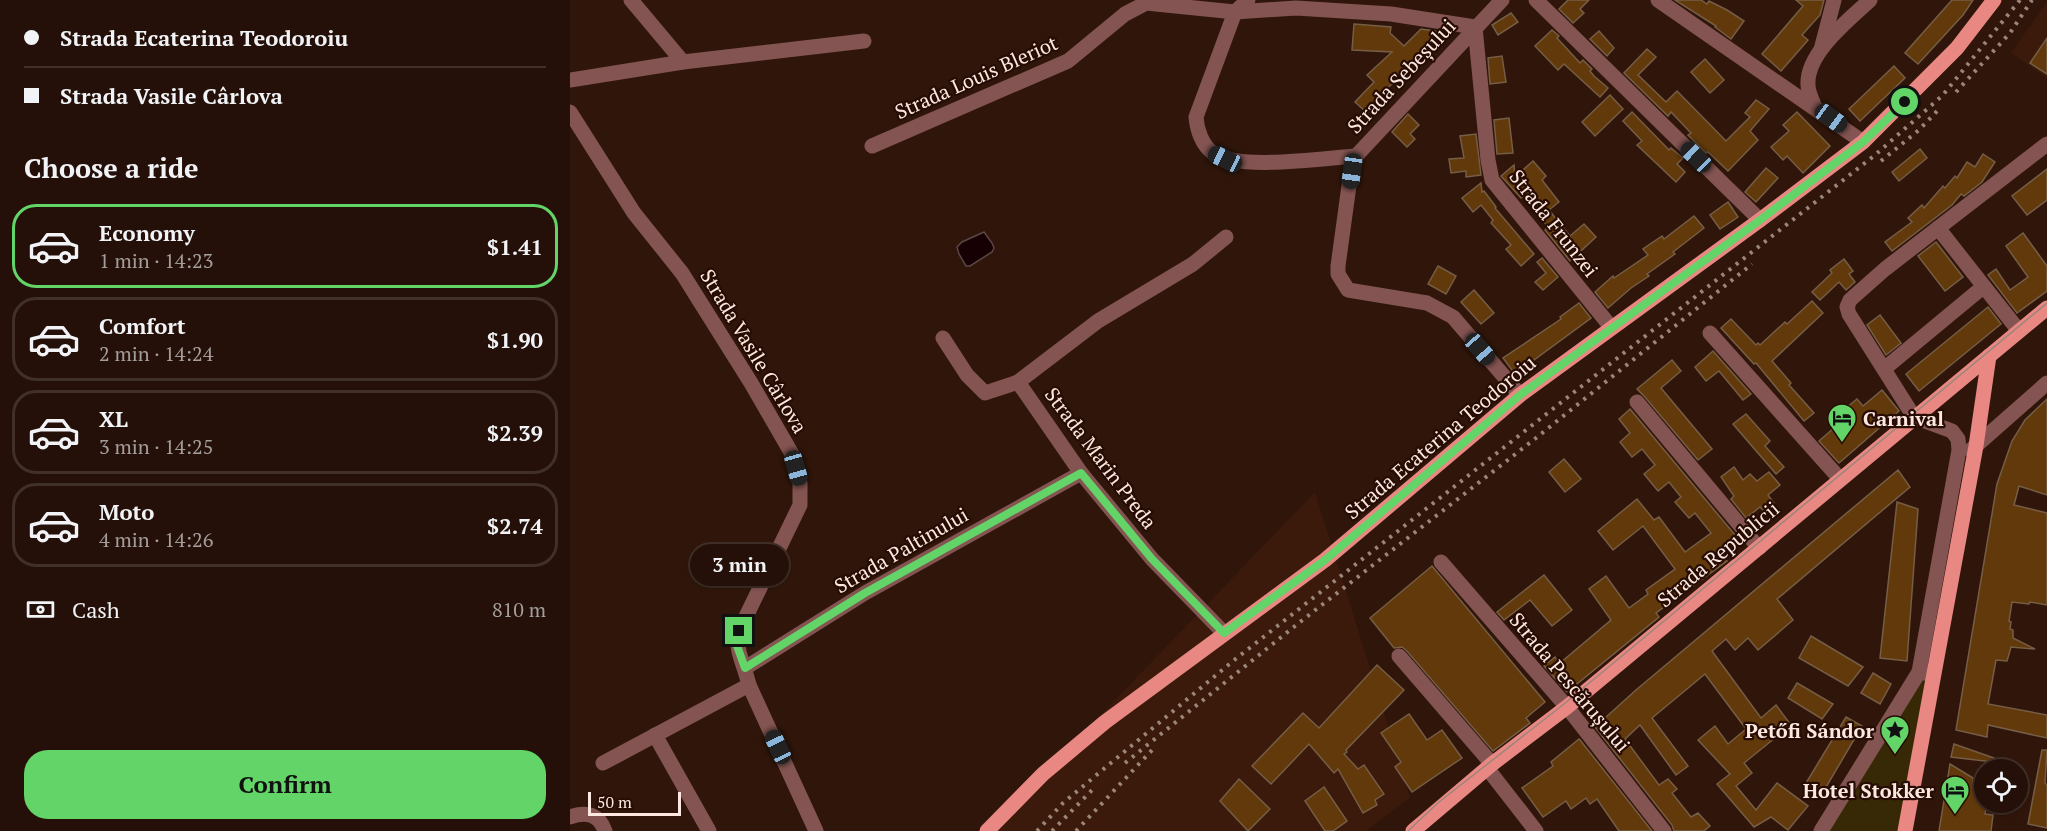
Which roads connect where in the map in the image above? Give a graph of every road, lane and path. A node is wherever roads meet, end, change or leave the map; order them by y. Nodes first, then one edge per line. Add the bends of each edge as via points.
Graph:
1 (631, 0) edge
2 (1248, 0) edge
3 (1502, 0) edge
4 (1536, 0) edge
5 (1658, 0) edge
6 (1834, 0) edge
7 (1870, 0) edge
8 (1994, 0) edge
9 (1235, 12) junction
10 (1475, 27) junction
11 (864, 41) dead end
12 (1822, 46) junction
13 (683, 62) junction
14 (570, 80) edge
15 (1815, 107) junction
16 (570, 112) edge
17 (1863, 142) junction
18 (2047, 144) edge
19 (872, 146) dead end
20 (1356, 156) junction
21 (1760, 220) junction
22 (1938, 228) junction
23 (1226, 237) dead end
24 (1983, 287) junction
25 (2047, 308) edge
26 (1611, 327) junction
27 (2019, 331) junction
28 (1710, 333) dead end
29 (943, 338) dead end
30 (1989, 356) junction
31 (1884, 369) junction
32 (1018, 382) junction
33 (2047, 383) edge
34 (1520, 395) junction
35 (1637, 402) dead end
36 (1914, 417) junction
37 (1976, 446) junction
38 (1957, 462) junction
39 (1081, 473) junction
40 (1840, 479) junction
41 (1759, 548) junction
42 (1441, 562) dead end
43 (1224, 633) junction
44 (1399, 656) dead end
45 (745, 668) junction
46 (1927, 674) junction
47 (749, 685) junction
48 (1567, 707) junction
49 (655, 735) junction
50 (603, 763) dead end
51 (1489, 766) junction
52 (570, 817) edge
53 (605, 831) edge
54 (709, 831) edge
55 (816, 831) edge
56 (987, 831) edge
57 (1413, 831) edge
58 (1536, 831) edge
59 (1664, 831) edge
60 (1821, 831) edge
61 (1905, 831) edge

1 - 13 street
2 - 9 street
3 - 10 street, Strada Sebeșului
4 - 21 street
5 - 15 street
6 - 12 street
7 - 12 street
8 - 17 main road, Strada Ecaterina Teodoroiu via 1957,48
9 - 10 street, Strada Louis Bleriot via 1296,8 1391,14
9 - 19 street, Strada Louis Bleriot via 1146,3 1125,14 1068,61
9 - 20 street via 1196,117 1197,129 1213,153 1246,163
10 - 20 street, Strada Sebeșului
10 - 26 street, Strada Frunzei via 1492,180
11 - 13 street
12 - 15 street via 1808,84
13 - 14 street
15 - 17 street
16 - 45 street, Strada Vasile Cârlova via 634,213 682,273 792,454 800,483 800,505 739,631 736,643
17 - 21 main road, Strada Ecaterina Teodoroiu
18 - 22 street
20 - 34 street via 1338,266 1338,274 1348,290 1427,303 1453,317
21 - 26 main road, Strada Ecaterina Teodoroiu
22 - 24 street
22 - 31 street via 1876,277 1847,307 1848,315
23 - 32 street via 1193,264 1098,321
24 - 27 street
24 - 31 street
25 - 27 main road, Strada Republicii
26 - 34 main road, Strada Ecaterina Teodoroiu
27 - 30 main road, Strada Republicii
28 - 40 street
29 - 32 street, Strada Marin Preda via 967,375 985,393
30 - 36 main road, Strada Republicii
30 - 37 main road
31 - 36 street
32 - 39 street, Strada Marin Preda
33 - 37 street
34 - 43 main road, Strada Ecaterina Teodoroiu via 1325,560
35 - 41 street
36 - 38 street via 1952,431 1958,439
36 - 40 main road, Strada Republicii
37 - 38 street
37 - 46 main road
38 - 46 street
39 - 43 street, Strada Marin Preda via 1152,559
39 - 45 street, Strada Paltinului via 865,593
40 - 41 main road, Strada Republicii
41 - 48 main road, Strada Republicii
42 - 48 street, Strada Pescărușului
43 - 56 main road, Strada Ecaterina Teodoroiu via 1105,722 1043,774
44 - 51 street
45 - 47 street, Strada Vasile Cârlova
46 - 60 street
46 - 61 main road
47 - 49 street
47 - 55 street, Strada Vasile Cârlova
48 - 51 main road, Strada Republicii
48 - 59 street, Strada Pescărușului
49 - 50 street
49 - 54 street
51 - 57 main road, Strada Republicii
51 - 58 street
52 - 53 street via 591,814

